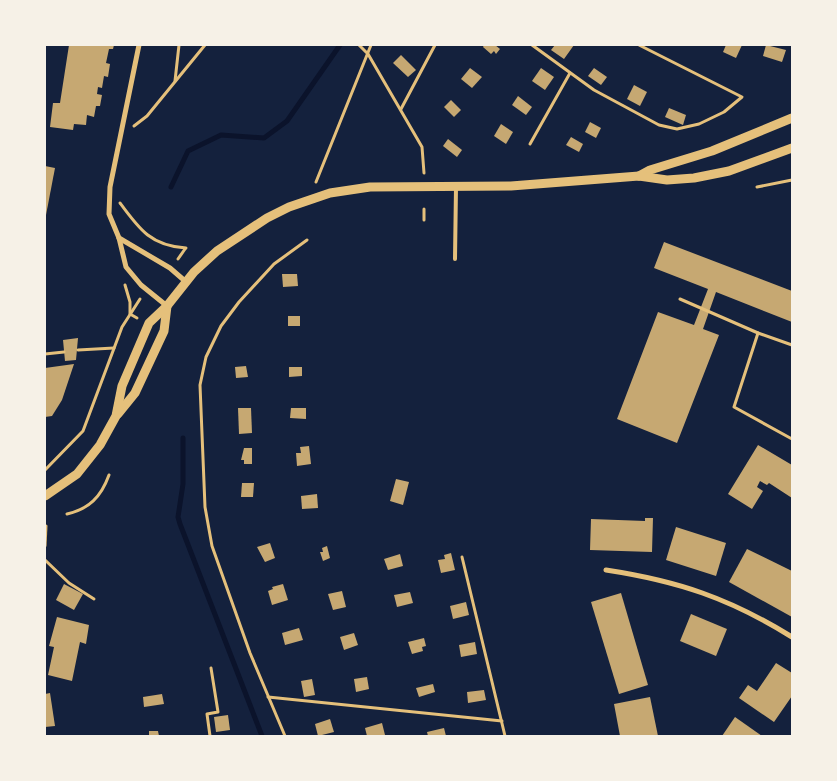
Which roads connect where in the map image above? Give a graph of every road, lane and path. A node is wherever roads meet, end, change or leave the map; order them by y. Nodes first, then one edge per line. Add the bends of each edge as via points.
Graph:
1 (139, 45) edge
2 (179, 45) edge
3 (206, 45) edge
4 (359, 45) edge
5 (370, 45) edge
6 (434, 45) edge
7 (532, 45) edge
8 (639, 45) edge
9 (368, 54) junction
10 (570, 73) junction
11 (174, 83) junction
12 (401, 109) junction
13 (792, 118) edge
14 (134, 126) dead end
15 (530, 144) dead end
16 (792, 148) edge
17 (424, 173) dead end
18 (639, 176) junction
19 (792, 180) edge
20 (316, 182) dead end
21 (456, 187) junction
22 (757, 187) dead end
23 (123, 207) dead end
24 (424, 209) dead end
25 (424, 220) dead end
26 (119, 238) junction
27 (307, 240) dead end
28 (178, 259) dead end
29 (455, 259) dead end
30 (185, 281) junction
31 (140, 299) dead end
32 (680, 299) dead end
33 (167, 306) junction
34 (130, 314) junction
35 (138, 318) dead end
36 (758, 332) junction
37 (792, 345) edge
38 (114, 348) junction
39 (78, 350) dead end
40 (64, 352) dead end
41 (45, 354) edge
42 (116, 416) junction
43 (792, 438) edge
44 (45, 470) edge
45 (109, 475) dead end
46 (45, 496) edge
47 (67, 514) dead end
48 (46, 526) edge
49 (45, 546) edge
50 (462, 557) dead end
51 (45, 560) edge
52 (606, 570) dead end
53 (94, 599) dead end
54 (792, 637) edge
55 (211, 668) dead end
56 (267, 697) junction
57 (502, 721) junction
58 (210, 736) edge
59 (285, 736) edge
60 (505, 736) edge

1 - 26 street via 108,198 111,222
2 - 11 path
3 - 11 path
4 - 9 path
5 - 9 path
6 - 12 path
7 - 10 path
8 - 10 path via 742,97 724,112 699,124 677,129 658,125
9 - 12 path
9 - 20 path
10 - 15 path
11 - 14 path
12 - 17 path via 422,147
13 - 18 street
16 - 18 street via 712,176 668,180
18 - 21 street
19 - 22 path
21 - 29 lane
21 - 30 street via 370,187 317,196 244,232 217,251
23 - 28 path via 144,234 165,245 186,248
24 - 25 path
26 - 30 street via 170,268
26 - 33 street via 126,267 141,285
27 - 56 path via 274,264 221,326 206,357 200,385 205,507 212,546
30 - 33 street
31 - 34 path
32 - 36 path
33 - 42 street via 164,331 134,393
33 - 42 street via 149,323 122,386
34 - 35 path
34 - 38 path
36 - 37 path
36 - 43 path via 734,408
38 - 39 path
38 - 44 path via 83,431
40 - 41 path
42 - 46 street via 91,459 77,474
45 - 47 path via 96,499 82,510
48 - 49 path
50 - 57 path
51 - 53 path via 69,583
52 - 54 street via 654,577 711,595
55 - 58 path via 218,712 207,714
56 - 57 path
56 - 59 path
57 - 60 path

